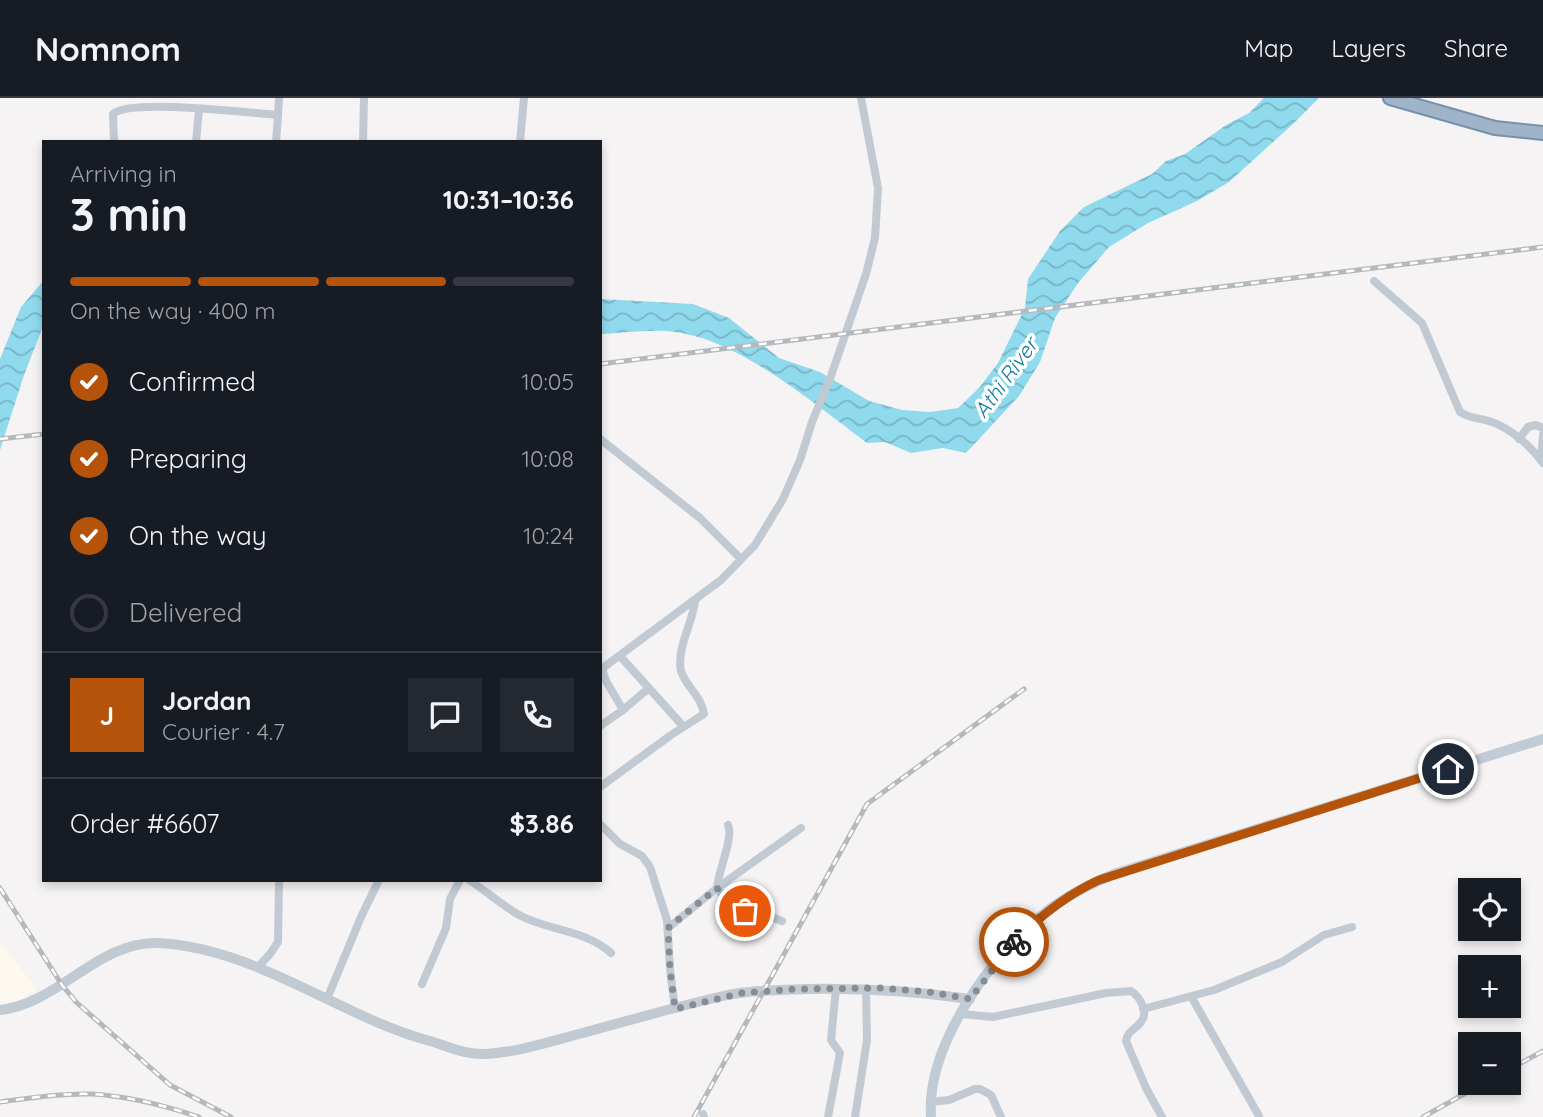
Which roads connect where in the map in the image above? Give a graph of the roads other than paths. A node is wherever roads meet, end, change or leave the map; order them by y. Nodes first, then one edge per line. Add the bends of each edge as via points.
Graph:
1 (279, 98) edge
2 (364, 98) edge
3 (524, 98) edge
4 (861, 98) edge
5 (1391, 98) edge
6 (198, 109) junction
7 (278, 115) junction
8 (1514, 130) junction
9 (1543, 133) edge
10 (1543, 139) edge
11 (114, 140) edge
12 (196, 140) edge
13 (276, 140) edge
14 (363, 140) edge
15 (520, 140) edge
16 (1374, 281) dead end
17 (1543, 428) edge
18 (1543, 435) edge
19 (1519, 439) junction
20 (602, 441) edge
21 (1542, 461) edge
22 (741, 559) junction
23 (695, 601) junction
24 (620, 656) junction
25 (602, 669) edge
26 (602, 672) edge
27 (649, 688) junction
28 (623, 710) junction
29 (602, 725) edge
30 (683, 726) junction
31 (1543, 739) edge
32 (602, 786) edge
33 (728, 825) dead end
34 (602, 826) edge
35 (801, 828) dead end
36 (378, 882) edge
37 (459, 882) edge
38 (472, 882) edge
39 (279, 883) dead end
40 (717, 888) junction
41 (782, 920) dead end
42 (1352, 927) dead end
43 (668, 928) junction
44 (611, 953) dead end
45 (258, 967) junction
46 (422, 984) dead end
47 (836, 988) junction
48 (866, 988) junction
49 (1192, 998) junction
50 (327, 999) junction
51 (970, 999) junction
52 (675, 1009) junction
53 (1143, 1009) junction
54 (0, 1010) edge
55 (961, 1014) junction
56 (930, 1102) junction
57 (1259, 1116) edge
58 (828, 1117) edge
59 (855, 1117) edge
60 (931, 1117) edge
61 (1001, 1117) edge
62 (1163, 1117) edge

1 - 7 street
2 - 14 street
3 - 15 street
4 - 22 street via 877,188 875,238 866,274 783,499
5 - 8 highway
6 - 7 street
6 - 11 street via 158,105 119,109 113,114
6 - 12 street
7 - 13 street
8 - 9 highway
8 - 10 highway
16 - 19 street via 1422,323 1460,412 1491,421
17 - 19 street via 1528,427
18 - 21 street
19 - 21 street
20 - 22 street via 701,518
22 - 23 street
23 - 24 street
23 - 30 street via 681,668 704,714
24 - 25 street
24 - 27 street
26 - 28 street
27 - 28 street
27 - 30 street
28 - 29 street
30 - 32 street
31 - 51 main road via 1099,880 1033,923
33 - 40 street via 730,839
34 - 43 street via 645,859
35 - 40 street
36 - 50 street
37 - 46 street
38 - 44 street via 519,914 593,940
39 - 45 street via 278,942
40 - 41 street via 733,910
40 - 43 street
42 - 49 street via 1324,935 1282,962
43 - 52 street
45 - 50 street
45 - 54 street via 194,948 145,944 106,958 28,1004
47 - 48 street
47 - 52 street via 757,991
47 - 58 street via 831,1040 840,1053
48 - 51 street
48 - 59 street via 867,1040
49 - 53 street
49 - 57 street
50 - 52 street via 397,1030 469,1054 540,1046
51 - 55 main road
53 - 55 street via 1139,998 1126,991 993,1017
53 - 62 street via 1143,1018 1125,1041
55 - 56 main road via 934,1077
56 - 60 main road
56 - 61 street via 980,1089 990,1095

